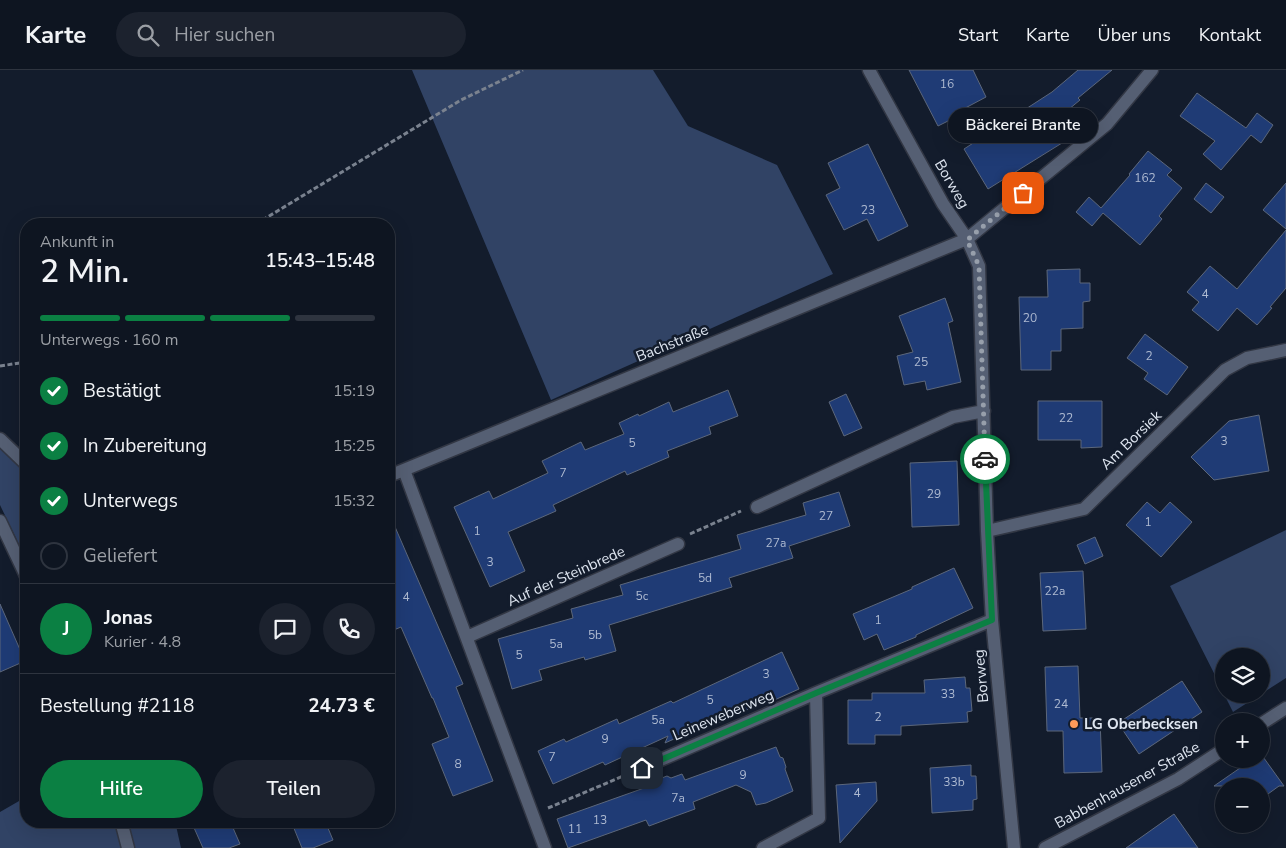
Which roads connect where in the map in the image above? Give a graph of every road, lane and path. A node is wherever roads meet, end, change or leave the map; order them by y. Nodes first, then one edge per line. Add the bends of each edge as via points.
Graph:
1 (523, 70) edge
2 (869, 70) edge
3 (1152, 70) edge
4 (266, 218) edge
5 (967, 240) junction
6 (1286, 350) edge
7 (20, 363) edge
8 (0, 366) edge
9 (984, 411) junction
10 (0, 439) edge
11 (20, 458) edge
12 (404, 470) junction
13 (395, 474) edge
14 (757, 506) joint
15 (0, 521) edge
16 (987, 531) junction
17 (678, 544) joint
18 (20, 563) edge
19 (992, 620) junction
20 (467, 637) junction
21 (816, 693) junction
22 (1286, 708) edge
23 (1270, 718) edge
24 (1215, 755) edge
25 (642, 768) joint
26 (533, 814) junction
27 (123, 828) edge
28 (128, 848) edge
29 (545, 848) edge
30 (764, 848) edge
31 (1014, 848) edge
32 (1045, 848) edge

1 - 4 path via 461,100
2 - 5 street, Borweg via 943,204
3 - 5 street, Bachstraße via 1107,124
5 - 9 street, Borweg via 979,266
5 - 12 street, Bachstraße
6 - 16 street, Am Borsiek via 1247,358 1225,370 1084,509
7 - 8 path
9 - 14 street via 953,417
9 - 16 street, Borweg
10 - 11 street
12 - 13 street, Bachstraße
12 - 20 street
14 - 17 path via 688,534
15 - 18 street
16 - 19 street, Borweg
17 - 20 street, Auf der Steinbrede
19 - 21 street, Leineweberweg
19 - 31 street, Borweg
20 - 26 street
21 - 25 street, Leineweberweg
21 - 30 street via 819,818
22 - 23 street
24 - 32 street, Babbenhausener Straße via 1178,779
25 - 26 path
26 - 29 street
27 - 28 street

